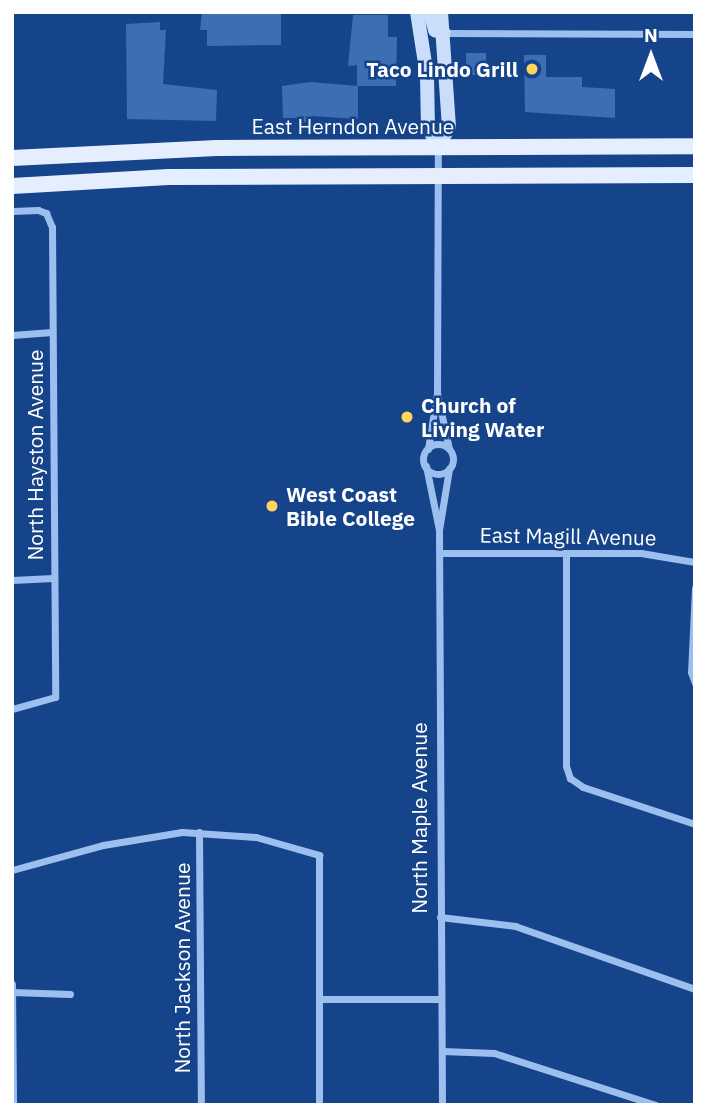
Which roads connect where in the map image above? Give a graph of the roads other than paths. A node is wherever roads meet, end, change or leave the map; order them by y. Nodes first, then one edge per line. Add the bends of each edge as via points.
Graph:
1 (417, 12) edge
2 (430, 12) edge
3 (441, 12) edge
4 (444, 33) junction
5 (695, 34) edge
6 (695, 146) edge
7 (438, 147) junction
8 (12, 158) edge
9 (439, 174) junction
10 (695, 175) edge
11 (12, 186) edge
12 (12, 211) edge
13 (52, 332) junction
14 (12, 335) edge
15 (438, 393) junction
16 (428, 449) junction
17 (449, 449) junction
18 (426, 466) junction
19 (449, 469) junction
20 (439, 530) junction
21 (440, 553) junction
22 (566, 553) junction
23 (695, 562) edge
24 (53, 578) junction
25 (12, 580) edge
26 (695, 588) edge
27 (695, 683) edge
28 (12, 709) edge
29 (695, 824) edge
30 (199, 832) junction
31 (12, 870) edge
32 (440, 917) junction
33 (12, 984) edge
34 (695, 989) edge
35 (12, 992) edge
36 (70, 994) dead end
37 (319, 999) junction
38 (441, 999) junction
39 (442, 1051) junction
40 (13, 1105) edge
41 (201, 1105) edge
42 (319, 1105) edge
43 (442, 1105) edge
44 (656, 1105) edge

1 - 7 street, North Maple Avenue via 427,76 428,127
2 - 4 street via 435,30
3 - 4 street, North Maple Avenue
4 - 5 street
4 - 7 street, North Maple Avenue via 449,127
6 - 7 main road, East Herndon Avenue
7 - 8 main road, East Herndon Avenue via 145,149
7 - 9 street, North Maple Avenue
9 - 10 main road
9 - 11 main road via 169,177
9 - 15 street, North Maple Avenue
12 - 13 street, North Hayston Avenue via 46,214 52,227
13 - 14 street
13 - 24 street, North Hayston Avenue
15 - 16 street, North Maple Avenue
15 - 17 street, North Maple Avenue
16 - 17 street via 436,444
16 - 18 street, North Maple Avenue
17 - 19 street, North Maple Avenue via 453,461
18 - 19 street via 437,473
18 - 20 street, North Maple Avenue
19 - 20 street, North Maple Avenue
20 - 21 street, North Maple Avenue
21 - 22 street, East Magill Avenue
21 - 32 street, North Maple Avenue
22 - 23 street, East Magill Avenue via 653,553
22 - 29 street via 566,766 570,778 583,787
24 - 25 street
24 - 28 street, North Hayston Avenue via 55,698
26 - 27 street via 691,672
30 - 31 street via 103,845
30 - 37 street via 256,837 319,855
30 - 41 street, North Jackson Avenue
32 - 34 street via 516,926
32 - 38 street, North Maple Avenue
33 - 35 street
35 - 36 street
35 - 40 street
37 - 38 street
37 - 42 street
38 - 39 street, North Maple Avenue
39 - 43 street, North Maple Avenue
39 - 44 street via 494,1054

